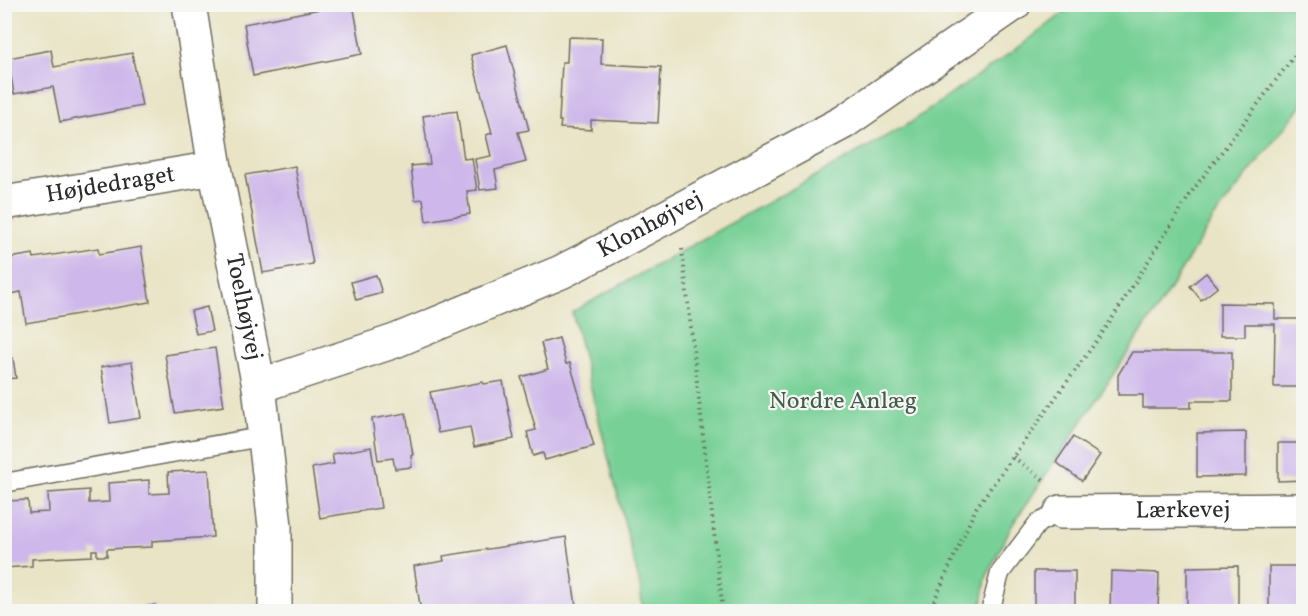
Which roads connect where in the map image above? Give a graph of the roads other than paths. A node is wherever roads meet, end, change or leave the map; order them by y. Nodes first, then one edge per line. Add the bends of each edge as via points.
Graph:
1 (189, 4) edge
2 (1014, 4) edge
3 (215, 168) junction
4 (4, 203) edge
5 (259, 386) junction
6 (266, 436) junction
7 (4, 483) edge
8 (1304, 510) edge
9 (1061, 512) joint
10 (275, 612) edge
11 (990, 612) edge

1 - 3 street, Toelhøjvej
2 - 5 street, Klonhøjvej via 844,122 561,272 395,341
3 - 4 street, Højdedraget
3 - 5 street, Toelhøjvej
5 - 6 street, Toelhøjvej
6 - 7 lane
6 - 10 street, Toelhøjvej via 275,526
8 - 9 street, Lærkevej
9 - 11 lane via 1038,523 1000,573

